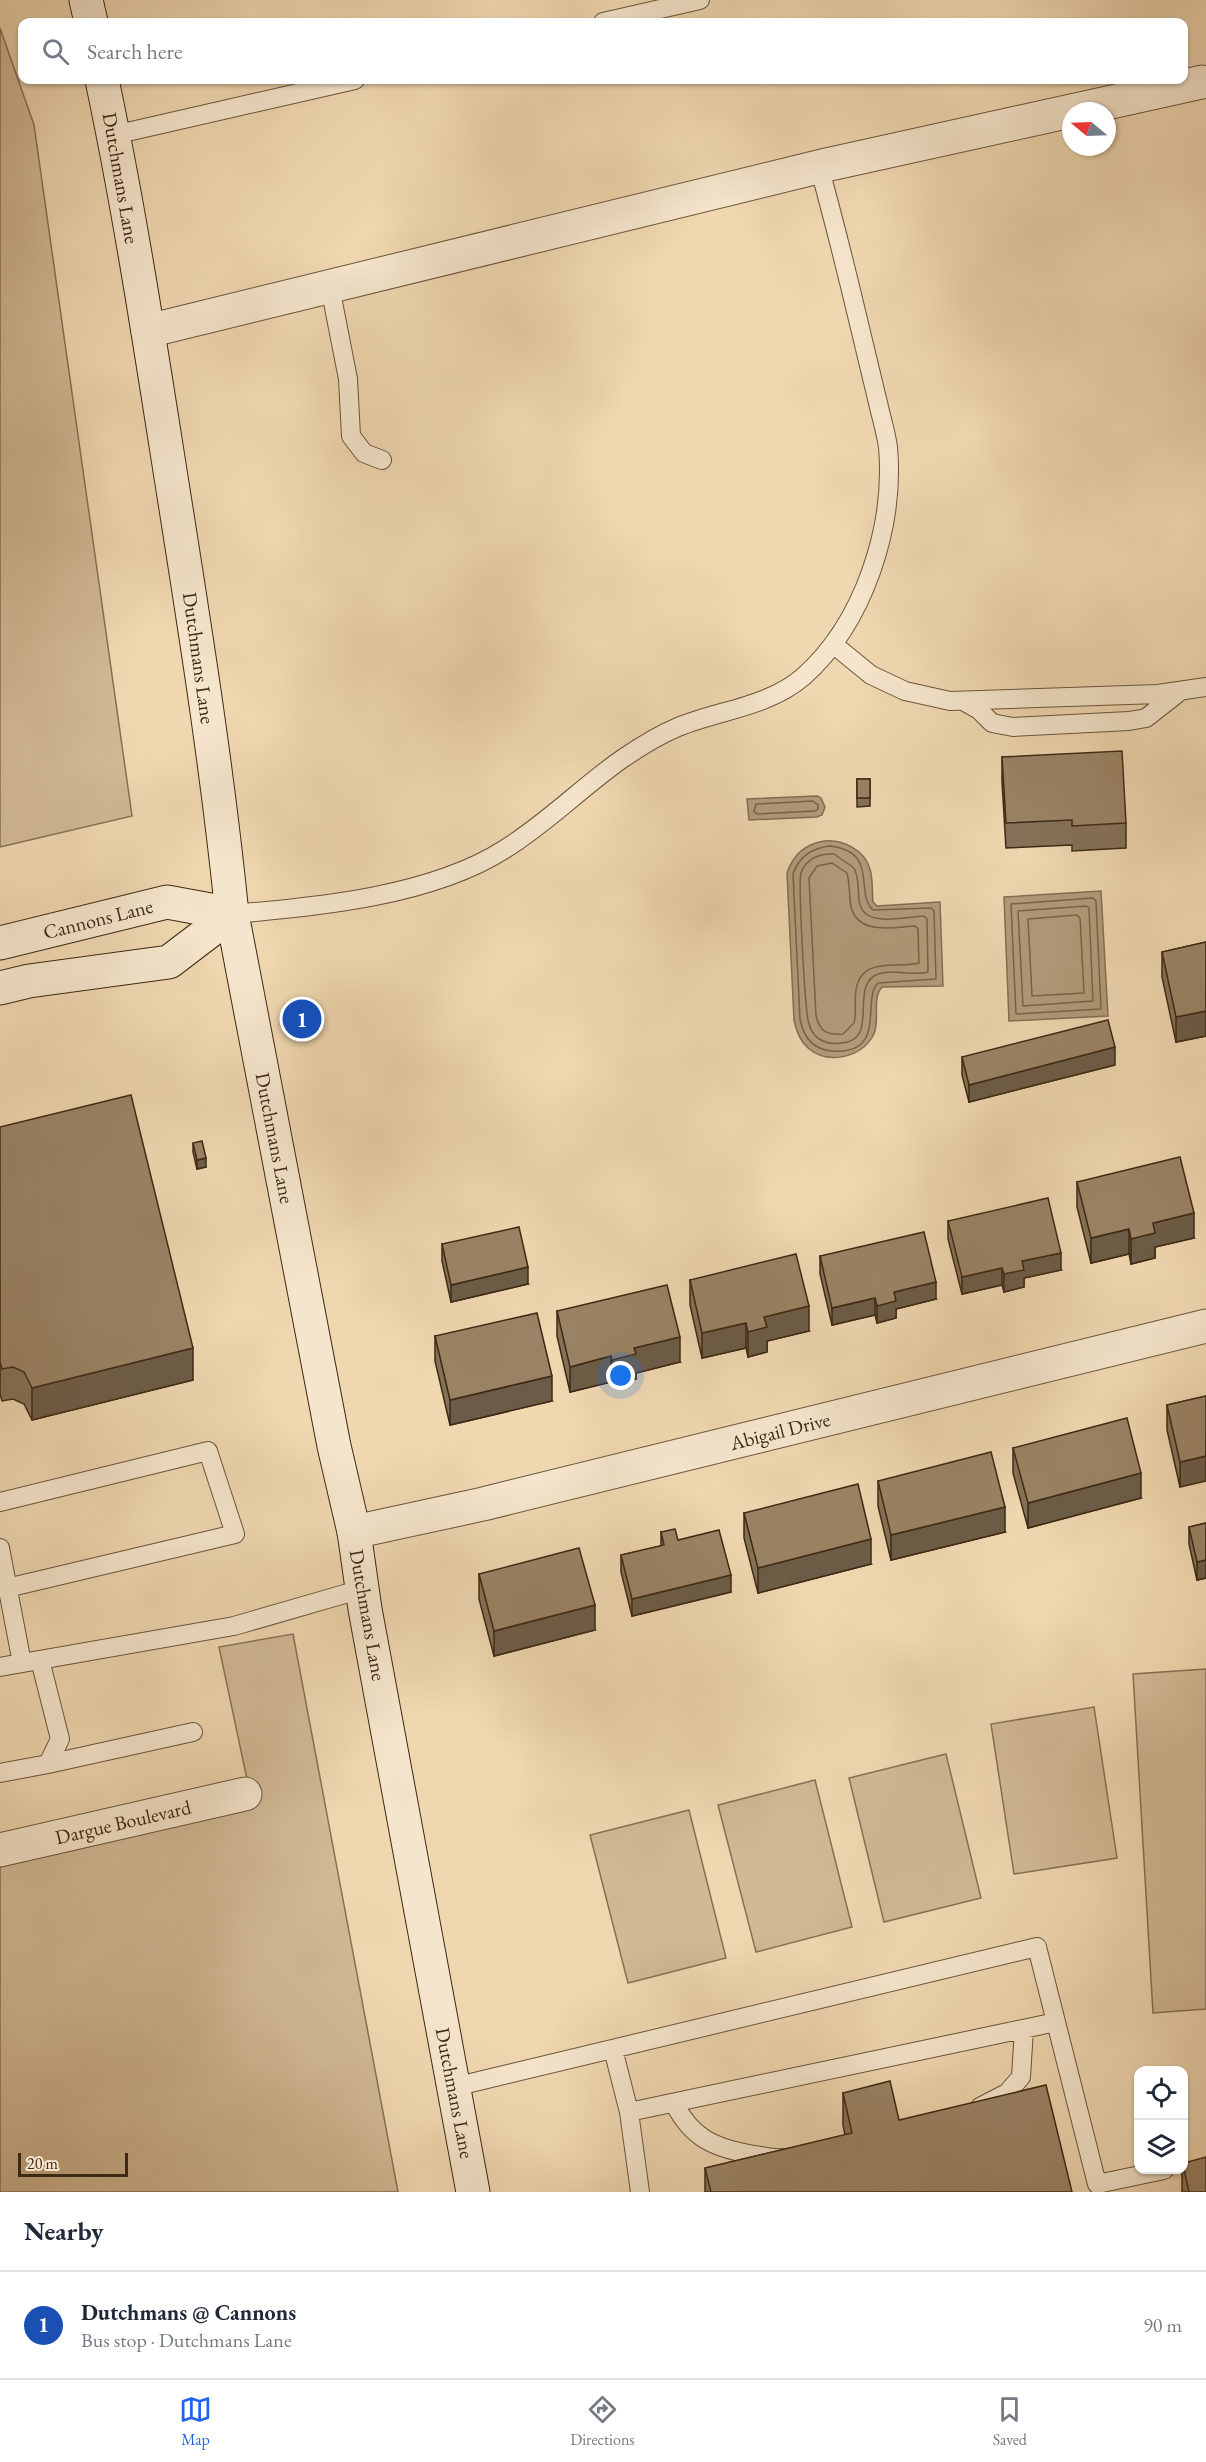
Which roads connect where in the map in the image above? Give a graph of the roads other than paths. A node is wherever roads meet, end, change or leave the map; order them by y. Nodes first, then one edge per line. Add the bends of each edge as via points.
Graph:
1 (86, 0) edge
2 (700, 0) edge
3 (90, 18) edge
4 (621, 18) edge
5 (103, 84) edge
6 (337, 84) edge
7 (1205, 88) edge
8 (114, 135) junction
9 (819, 166) junction
10 (330, 287) junction
11 (148, 331) junction
12 (382, 460) dead end
13 (833, 644) junction
14 (1206, 687) edge
15 (1182, 691) junction
16 (963, 701) junction
17 (232, 914) junction
18 (0, 943) edge
19 (0, 988) edge
20 (1206, 1326) edge
21 (0, 1502) edge
22 (354, 1532) junction
23 (0, 1548) edge
24 (7, 1588) junction
25 (362, 1588) junction
26 (31, 1661) junction
27 (0, 1667) edge
28 (193, 1732) dead end
29 (48, 1764) junction
30 (0, 1773) edge
31 (245, 1794) dead end
32 (0, 1850) edge
33 (1056, 2022) junction
34 (1023, 2029) junction
35 (613, 2049) junction
36 (454, 2087) junction
37 (674, 2103) junction
38 (963, 2111) edge
39 (629, 2112) junction
40 (796, 2157) edge
41 (1147, 2174) edge
42 (1098, 2188) edge
43 (473, 2192) edge
44 (640, 2192) edge

1 - 3 main road
2 - 4 lane
5 - 8 main road, Dutchmans Lane
6 - 8 lane
7 - 9 main road
8 - 11 main road, Dutchmans Lane
9 - 10 main road
9 - 13 lane via 888,445 880,546 867,582
10 - 11 main road
10 - 12 lane via 348,380 351,436 364,453
11 - 17 main road, Dutchmans Lane via 200,661
13 - 16 lane via 871,675 905,691
13 - 17 lane via 802,678 767,699 677,728 622,759 503,850 456,873 362,899
14 - 15 lane
15 - 16 lane
15 - 16 lane via 1146,718 1013,727 992,723
17 - 18 main road, Cannons Lane via 167,902
17 - 19 main road via 169,962
17 - 22 main road, Dutchmans Lane
20 - 22 main road, Abigail Drive
21 - 24 lane via 208,1451 235,1534
22 - 25 main road, Dutchmans Lane
23 - 24 lane
24 - 26 lane
25 - 26 lane via 234,1626
25 - 36 main road, Dutchmans Lane
26 - 27 lane
26 - 29 lane via 60,1739
28 - 29 lane
29 - 30 lane
31 - 32 main road, Dargue Boulevard
33 - 34 lane
33 - 35 lane via 1037,1947
33 - 42 lane
34 - 37 lane
34 - 38 lane via 1021,2077 1007,2093 986,2105
35 - 36 lane
35 - 39 lane
36 - 43 main road, Dutchmans Lane
37 - 39 lane
37 - 40 lane via 683,2122 706,2142 777,2159
39 - 44 lane
41 - 42 lane

